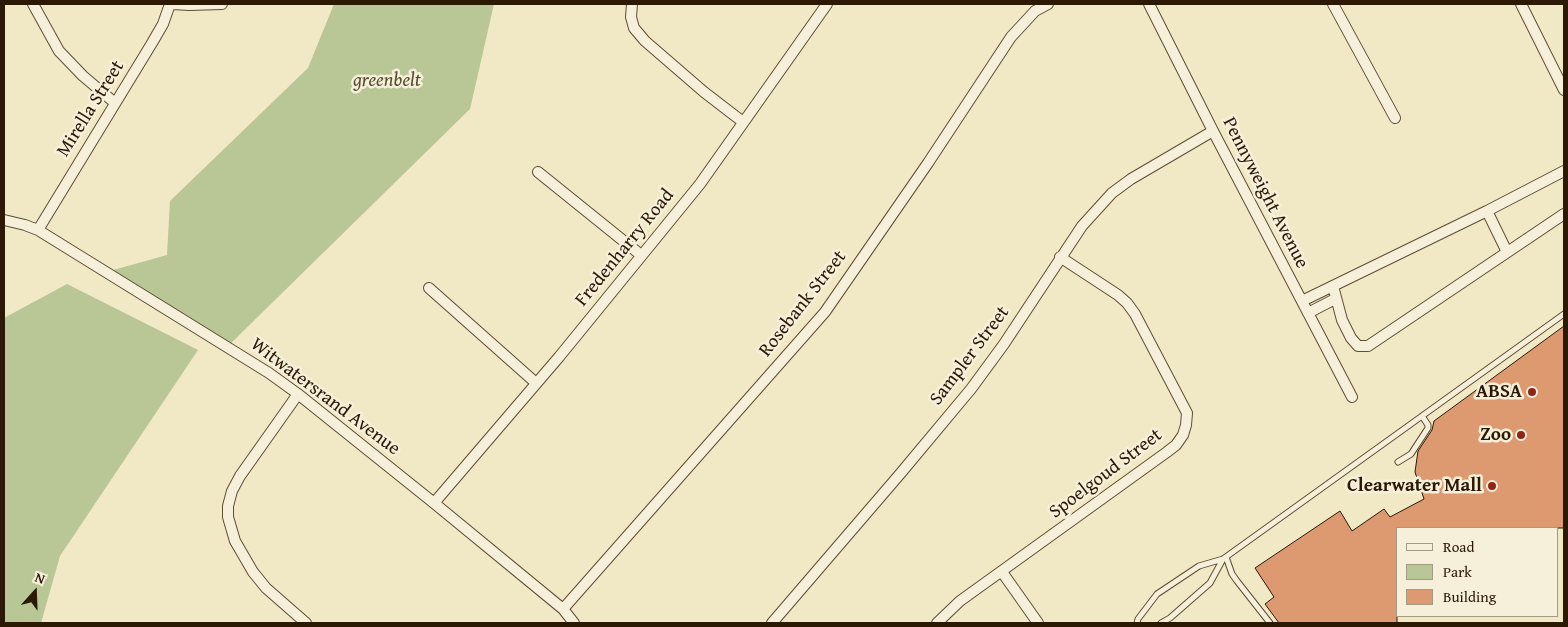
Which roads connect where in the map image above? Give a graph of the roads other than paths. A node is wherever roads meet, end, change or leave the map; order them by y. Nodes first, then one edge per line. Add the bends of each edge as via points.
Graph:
1 (33, 4) edge
2 (172, 4) edge
3 (222, 4) edge
4 (632, 4) edge
5 (827, 4) edge
6 (1048, 4) edge
7 (1149, 4) edge
8 (1333, 4) edge
9 (1521, 4) edge
10 (1564, 90) edge
11 (115, 103) junction
12 (1395, 118) dead end
13 (743, 122) junction
14 (1213, 131) junction
15 (1564, 171) edge
16 (538, 172) dead end
17 (1487, 211) junction
18 (1564, 214) edge
19 (4, 220) edge
20 (38, 230) junction
21 (1507, 252) junction
22 (641, 255) junction
23 (1060, 257) junction
24 (1333, 286) junction
25 (429, 288) dead end
26 (1335, 299) junction
27 (1302, 301) junction
28 (1308, 313) junction
29 (1564, 314) edge
30 (536, 383) junction
31 (298, 394) junction
32 (1352, 397) dead end
33 (1422, 416) junction
34 (1398, 462) dead end
35 (434, 503) junction
36 (1225, 558) junction
37 (1002, 572) junction
38 (563, 609) junction
39 (306, 623) edge
40 (574, 623) edge
41 (772, 623) edge
42 (937, 623) edge
43 (1038, 623) edge
44 (1137, 623) edge
45 (1162, 623) edge
46 (1270, 623) edge

1 - 11 street via 59,51
2 - 3 street
2 - 11 street, Mirella Street via 152,44
4 - 13 street via 634,28 645,42
5 - 13 street, Fredenharry Road
6 - 38 street, Rosebank Street via 1036,11 1011,37 825,312
7 - 14 street, Pennyweight Avenue
8 - 12 street
9 - 10 street
11 - 20 street, Mirella Street
13 - 22 street, Fredenharry Road via 700,184
14 - 23 street, Sampler Street via 1112,192
14 - 27 street, Pennyweight Avenue
15 - 17 street
16 - 22 street
17 - 21 street
17 - 24 street
18 - 21 street
19 - 20 street, Witwatersrand Avenue
20 - 31 street, Witwatersrand Avenue via 249,360
21 - 26 street via 1368,346 1358,346 1351,338
22 - 30 street, Fredenharry Road
23 - 37 street, Spoelgoud Street via 1127,303 1183,402 1187,413 1186,425 1180,440 1167,452
23 - 41 street, Sampler Street via 971,389
24 - 26 street
24 - 27 street
25 - 30 street
26 - 28 street
27 - 28 street, Pennyweight Avenue
28 - 32 street, Pennyweight Avenue
29 - 33 lane
30 - 35 street, Fredenharry Road
31 - 35 street, Witwatersrand Avenue
31 - 39 street via 240,476 232,491 228,518 235,541 253,572 266,588
33 - 34 lane via 1428,428 1411,454
33 - 36 lane
35 - 38 street, Witwatersrand Avenue
36 - 44 lane via 1199,566 1157,594
36 - 45 lane via 1210,584
36 - 46 lane via 1232,574
37 - 42 street, Spoelgoud Street via 960,601
37 - 43 street
38 - 40 street, Witwatersrand Avenue

